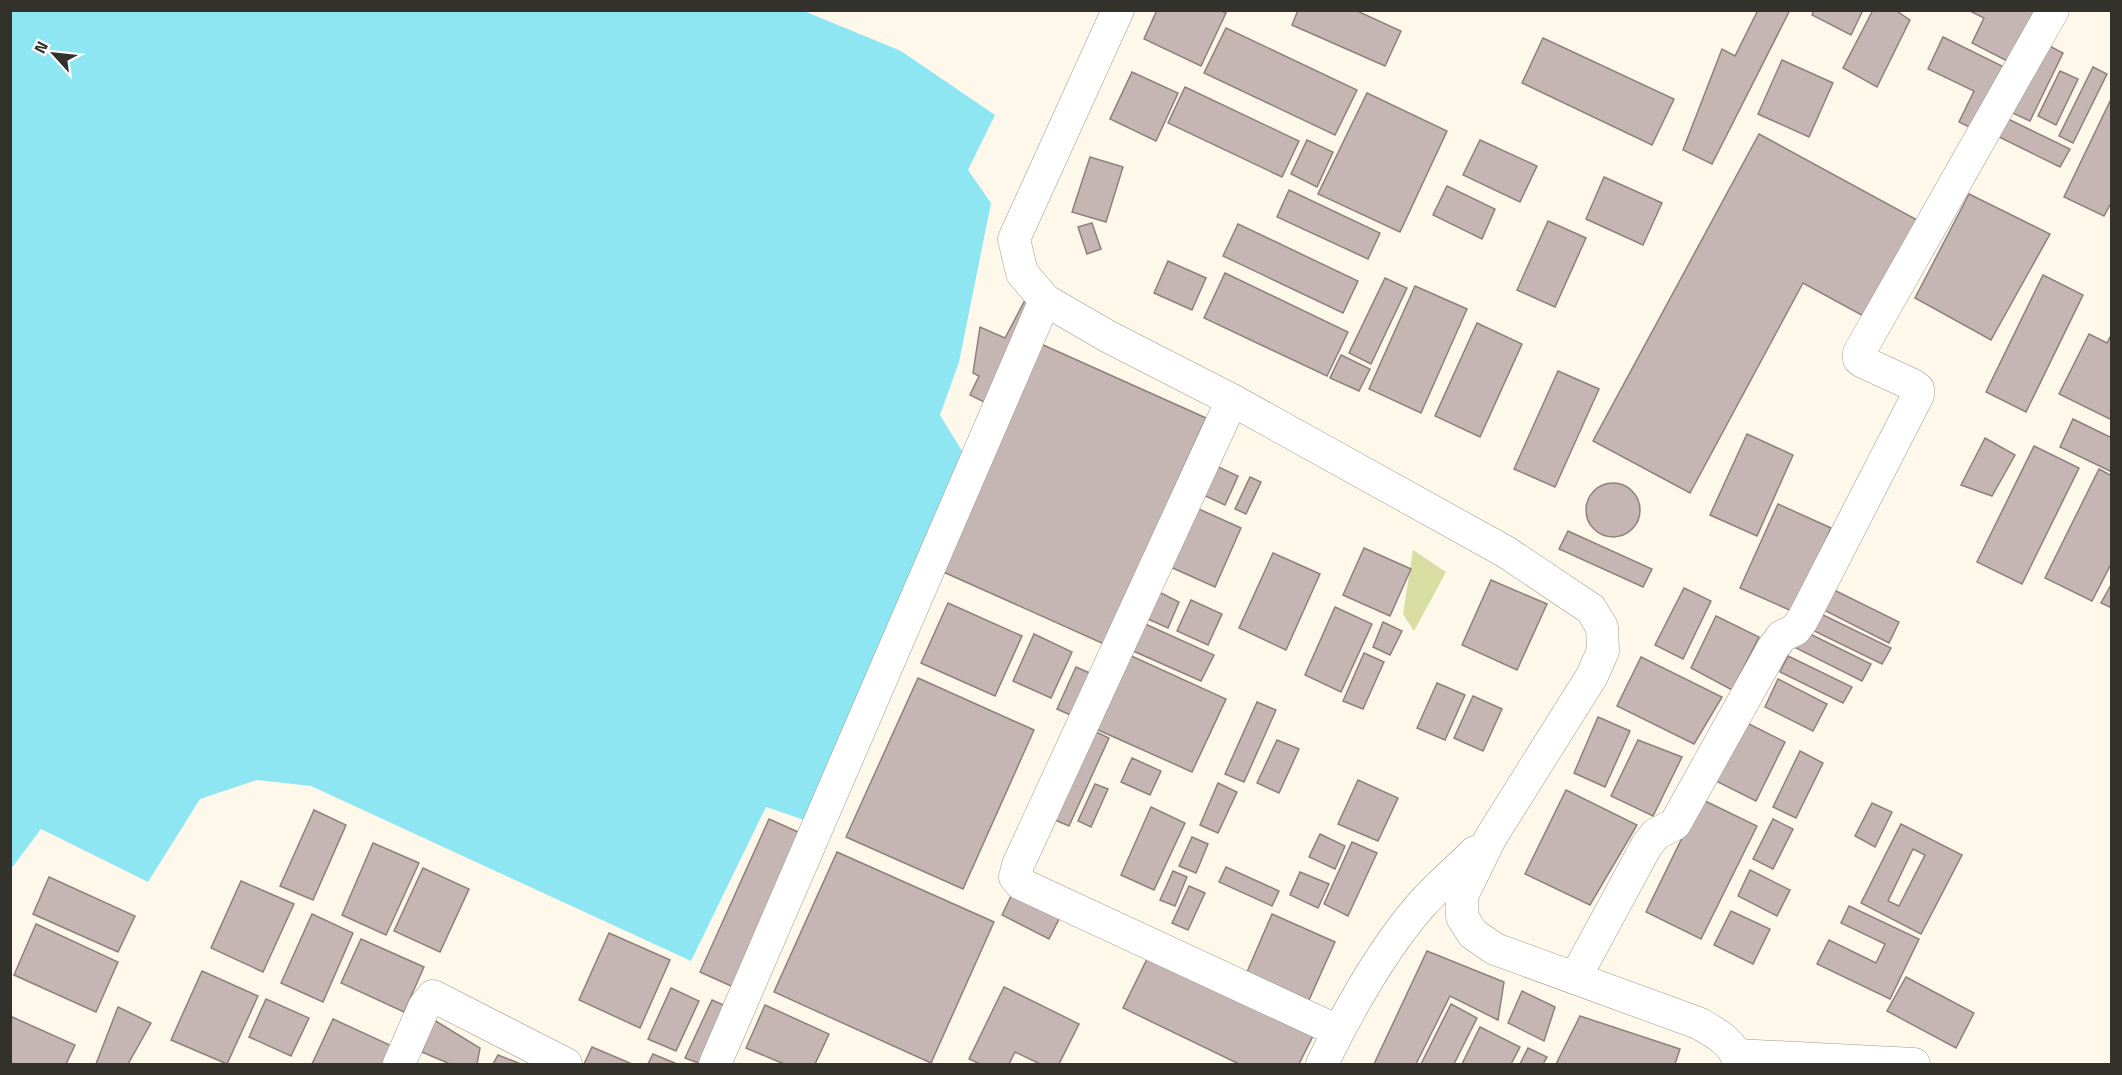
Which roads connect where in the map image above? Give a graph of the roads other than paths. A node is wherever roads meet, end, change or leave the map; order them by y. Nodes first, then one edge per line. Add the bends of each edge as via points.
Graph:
1 (1118, 10) edge
2 (2053, 10) edge
3 (1045, 300) junction
4 (1232, 400) junction
5 (1491, 837) junction
6 (1575, 978) junction
7 (1338, 1031) junction
8 (1738, 1060) edge
9 (399, 1065) edge
10 (566, 1065) edge
11 (715, 1065) edge
12 (1322, 1065) edge
13 (1914, 1065) edge

1 - 3 street via 1014,240 1022,273
2 - 6 street via 1859,353 1863,362 1913,385 1918,395 1803,619 1773,648 1675,824 1656,834 1647,845
3 - 4 street
3 - 11 street
4 - 5 street via 1506,552 1591,609 1602,627 1603,651 1592,676
4 - 7 street via 1015,877 1021,884
5 - 6 street via 1462,896 1462,916 1473,934 1495,949
5 - 7 street via 1422,905 1386,952
6 - 8 street via 1698,1023 1721,1037
7 - 12 street
8 - 13 street
9 - 10 street via 424,1007 433,996

